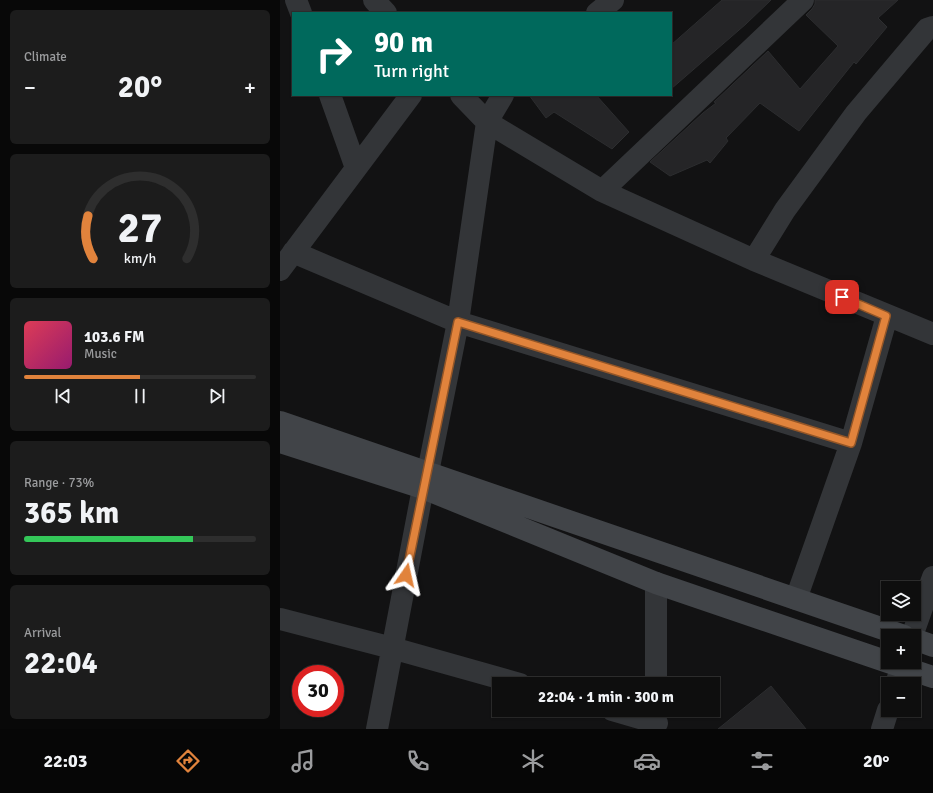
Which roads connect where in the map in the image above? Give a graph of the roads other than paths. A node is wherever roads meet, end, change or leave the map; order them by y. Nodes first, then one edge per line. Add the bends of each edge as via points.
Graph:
1 (296, 0) edge
2 (374, 0) edge
3 (613, 0) edge
4 (803, 0) edge
5 (301, 12) edge
6 (385, 12) edge
7 (598, 12) edge
8 (933, 27) edge
9 (330, 96) edge
10 (409, 96) edge
11 (462, 96) edge
12 (502, 96) edge
13 (487, 122) junction
14 (356, 168) junction
15 (602, 191) junction
16 (294, 252) junction
17 (754, 260) junction
18 (280, 270) edge
19 (886, 316) junction
20 (458, 322) junction
21 (933, 334) edge
22 (280, 422) edge
23 (280, 442) edge
24 (851, 443) junction
25 (425, 480) junction
26 (933, 577) edge
27 (656, 584) junction
28 (796, 599) junction
29 (280, 620) edge
30 (884, 629) edge
31 (914, 629) edge
32 (921, 642) edge
33 (933, 646) edge
34 (392, 648) junction
35 (881, 662) edge
36 (903, 669) edge
37 (495, 677) edge
38 (656, 677) edge
39 (933, 677) edge
40 (641, 717) edge
41 (886, 717) edge
42 (657, 721) edge
43 (378, 729) edge
44 (882, 729) edge

1 - 5 street
2 - 6 street
3 - 7 street
4 - 15 street
8 - 17 street via 927,29 856,113 785,210
9 - 14 street
10 - 14 street
11 - 13 street
12 - 13 street
13 - 15 street
13 - 20 street
14 - 16 street
15 - 17 street
16 - 18 street
16 - 20 street
17 - 19 street
19 - 21 street
19 - 24 street
20 - 24 street
20 - 25 street
22 - 25 main road
23 - 25 main road
24 - 28 street
25 - 27 main road
25 - 28 main road
25 - 34 street
26 - 31 street
27 - 35 main road
27 - 38 street
28 - 30 main road
29 - 34 street
32 - 33 main road
34 - 37 street
34 - 43 street
36 - 39 main road
40 - 42 street
41 - 44 street

